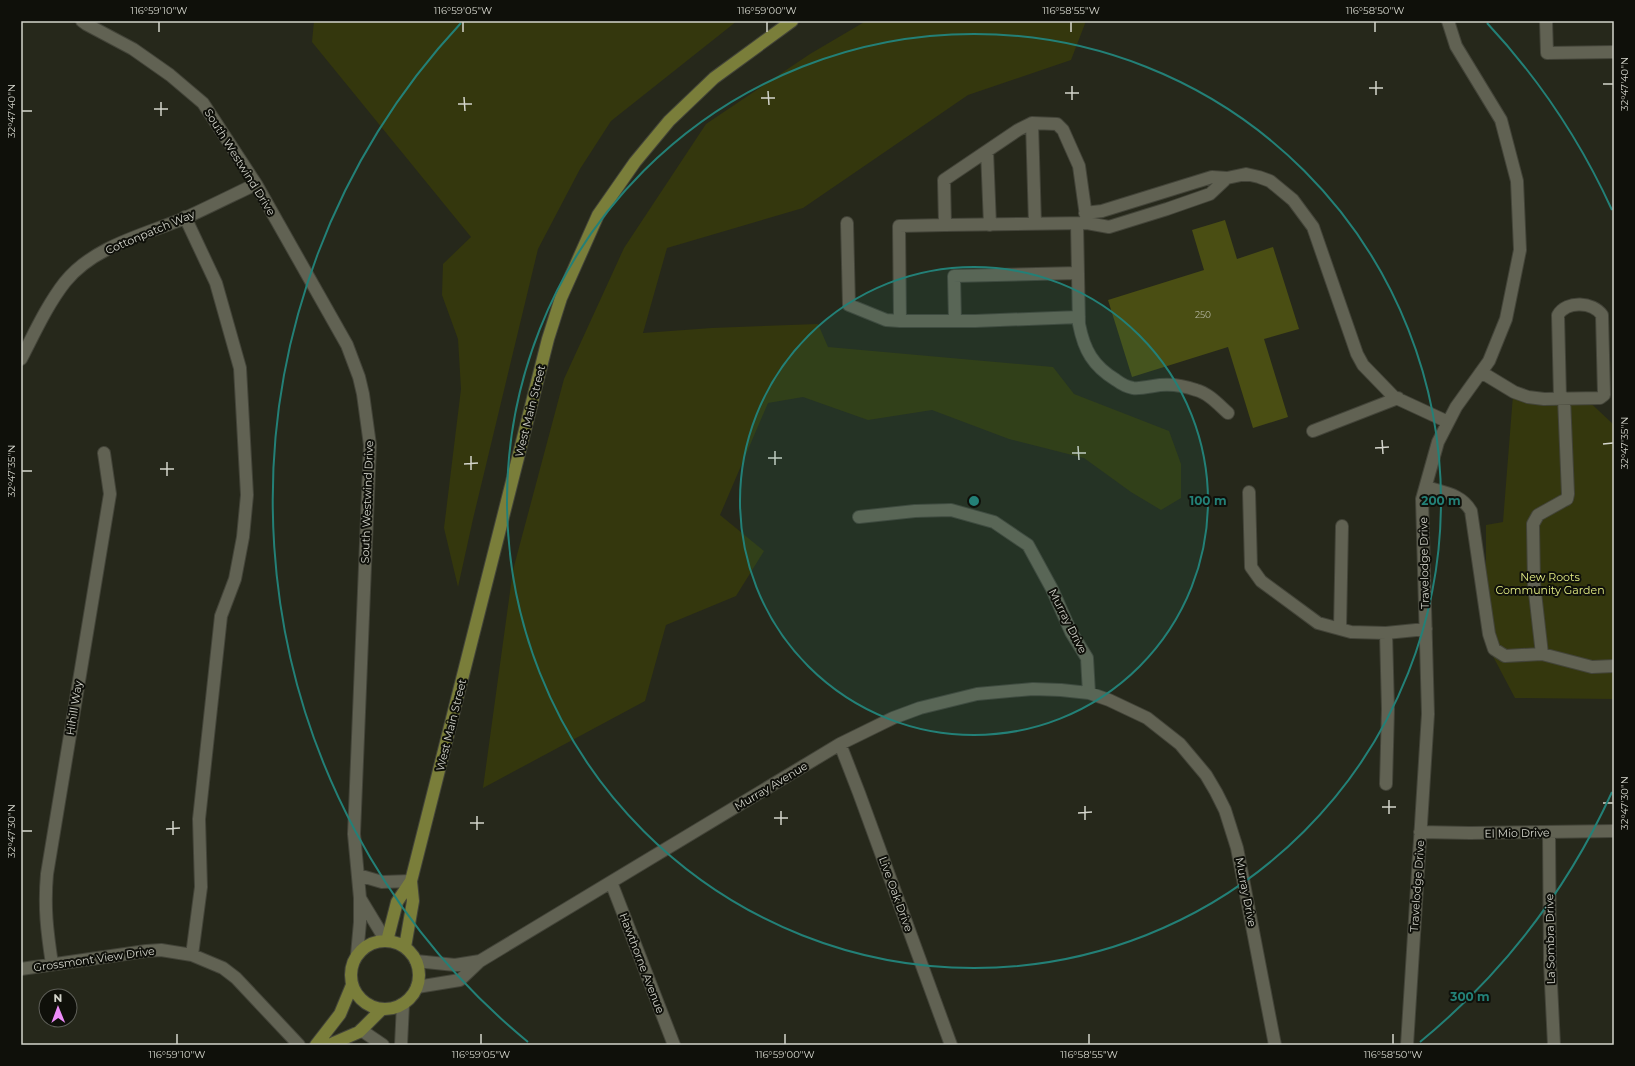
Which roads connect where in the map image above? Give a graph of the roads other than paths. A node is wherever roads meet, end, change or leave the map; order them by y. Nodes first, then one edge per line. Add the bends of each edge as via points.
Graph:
1 (82, 21) edge
2 (792, 21) edge
3 (1448, 21) edge
4 (1546, 21) edge
5 (1614, 52) edge
6 (1032, 123) junction
7 (987, 151) junction
8 (1227, 178) junction
9 (256, 184) junction
10 (185, 217) junction
11 (1083, 220) junction
12 (847, 223) dead end
13 (1035, 224) junction
14 (944, 225) junction
15 (990, 225) junction
16 (1078, 273) junction
17 (1079, 317) junction
18 (900, 321) junction
19 (955, 321) junction
20 (21, 359) edge
21 (1481, 372) junction
22 (1398, 398) junction
23 (1562, 398) junction
24 (1228, 413) dead end
25 (1448, 422) junction
26 (1313, 431) dead end
27 (104, 453) dead end
28 (1426, 487) junction
29 (1249, 492) dead end
30 (859, 517) dead end
31 (1342, 526) dead end
32 (1340, 629) junction
33 (1426, 629) junction
34 (1386, 633) junction
35 (1542, 654) junction
36 (1614, 666) edge
37 (1089, 693) junction
38 (840, 744) junction
39 (1386, 784) dead end
40 (1614, 831) edge
41 (1420, 832) junction
42 (1549, 833) junction
43 (358, 875) junction
44 (411, 881) junction
45 (611, 882) junction
46 (360, 898) junction
47 (386, 941) junction
48 (405, 947) junction
49 (192, 955) junction
50 (357, 955) junction
51 (416, 961) junction
52 (480, 961) junction
53 (52, 964) junction
54 (21, 969) edge
55 (352, 985) junction
56 (418, 986) junction
57 (403, 1004) junction
58 (382, 1009) junction
59 (361, 1030) junction
60 (299, 1045) edge
61 (316, 1045) edge
62 (329, 1045) edge
63 (383, 1045) edge
64 (401, 1045) edge
65 (674, 1045) edge
66 (951, 1045) edge
67 (1275, 1045) edge
68 (1407, 1045) edge
69 (1554, 1045) edge

1 - 9 street, South Westwind Drive via 134,49 203,103
2 - 44 main road, West Main Street via 714,78 669,121 635,162 598,215 582,250 561,298 548,339
3 - 21 street, Travelodge Drive via 1456,46 1501,120 1517,182 1520,250 1506,319
4 - 5 street via 1547,53
6 - 7 street
6 - 11 street via 1057,124 1063,130 1079,166
6 - 13 street
7 - 14 street via 944,180
7 - 15 street
8 - 11 street via 1212,177 1102,211
8 - 11 street via 1210,194 1109,227
8 - 22 street via 1246,174 1270,181 1303,212 1313,226 1357,354 1363,365 1394,397
9 - 10 street, Cottonpatch Way
9 - 43 street, South Westwind Drive via 347,345 359,377 366,412 370,445 354,834
10 - 20 street, Cottonpatch Way via 114,245 88,261 65,282
10 - 49 street via 216,283 240,368 247,495 235,579 222,616 199,819 201,887
11 - 13 street
11 - 16 street
12 - 18 street via 849,305 886,320
13 - 15 street
14 - 15 street
14 - 18 street via 899,226
16 - 17 street
16 - 19 street via 954,276
17 - 19 street
17 - 24 street via 1082,339 1088,354 1107,375 1133,388 1162,385 1197,390 1210,397
18 - 19 street
21 - 23 street via 1514,392 1528,397
21 - 25 street, Travelodge Drive
22 - 25 street
22 - 26 street
23 - 23 street via 1558,315 1568,306 1591,305 1602,315 1604,394 1600,398
23 - 35 street via 1567,499 1538,515 1533,524 1534,584
25 - 28 street, Travelodge Drive via 1438,442
27 - 53 street, Hihill Way via 110,494 44,898
28 - 33 street, Travelodge Drive via 1422,499
28 - 35 street via 1458,497 1472,511 1489,634 1494,649 1506,656
29 - 32 street via 1251,567 1262,581 1318,623
30 - 37 street, Murray Drive via 951,510 994,522 1028,545 1052,589 1071,632 1087,658
31 - 32 street
32 - 34 street via 1351,632
33 - 34 street
33 - 41 street, Travelodge Drive via 1428,714
34 - 39 street
35 - 36 street via 1592,666
37 - 38 street, Murray Avenue via 1033,689 977,694 920,708
37 - 67 street, Murray Drive via 1128,708 1164,730 1194,759 1216,792 1238,848
38 - 45 street, Murray Avenue
38 - 66 street, Live Oak Drive
40 - 42 street, El Mio Drive
41 - 42 street, El Mio Drive
41 - 68 street, Travelodge Drive
42 - 69 street, La Sombra Drive via 1550,963
43 - 44 street via 382,882
43 - 46 street, South Westwind Drive
44 - 47 main road, West Main Street via 397,902
44 - 48 main road, West Main Street via 413,901
45 - 52 street, Murray Avenue
45 - 65 street, Hawthorne Avenue
46 - 47 street, South Westwind Drive
46 - 50 street, South Westwind Drive
47 - 48 main road
47 - 50 main road via 370,944
48 - 51 main road
49 - 53 street, Grossmont View Drive via 161,950
49 - 60 street, Grossmont View Drive via 223,968 236,978
50 - 55 main road via 351,969
51 - 52 street, Murray Avenue via 455,965
51 - 56 main road via 420,975
52 - 56 street, Murray Avenue via 460,980
53 - 54 street, Grossmont View Drive
55 - 58 main road via 358,997 369,1005
55 - 61 main road via 340,1014
56 - 57 main road
57 - 58 main road
57 - 64 street
58 - 59 main road
59 - 62 main road
59 - 63 street

